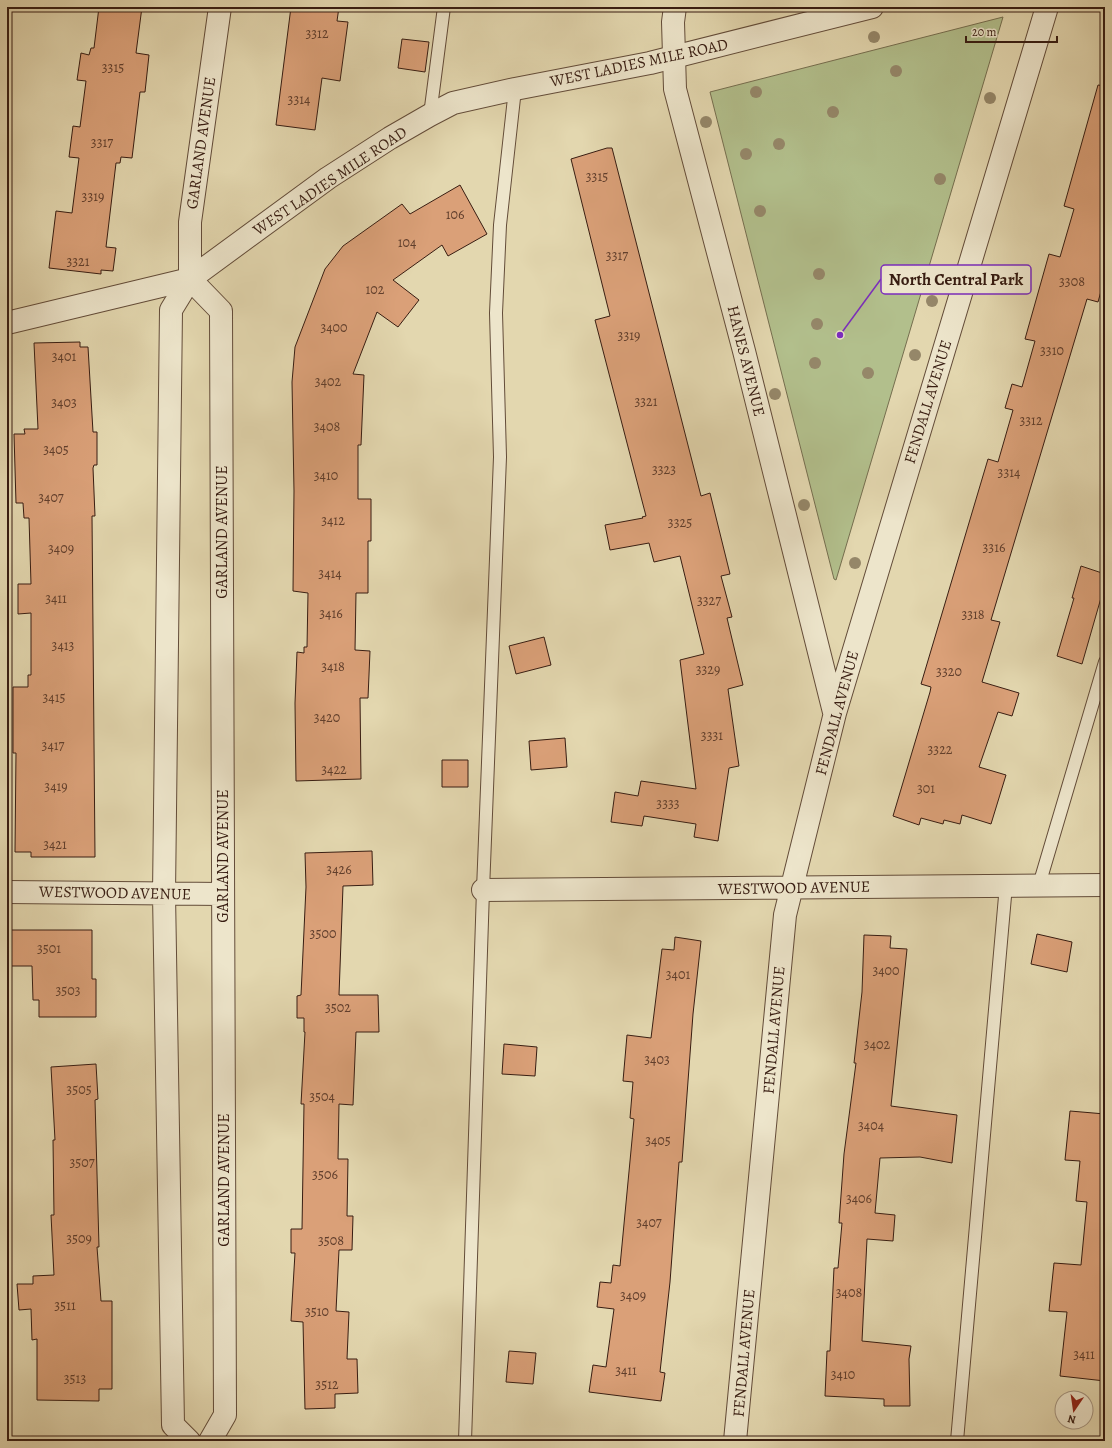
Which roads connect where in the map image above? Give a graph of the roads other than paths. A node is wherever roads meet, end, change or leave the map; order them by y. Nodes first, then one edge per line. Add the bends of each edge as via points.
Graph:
1 (220, 7) edge
2 (444, 7) edge
3 (675, 7) edge
4 (872, 7) edge
5 (1047, 7) edge
6 (674, 57) junction
7 (515, 89) junction
8 (430, 115) junction
9 (190, 279) junction
10 (7, 323) edge
11 (1105, 662) edge
12 (835, 713) junction
13 (1006, 884) junction
14 (1039, 885) junction
15 (1105, 885) edge
16 (792, 888) junction
17 (483, 890) junction
18 (7, 892) edge
19 (164, 894) junction
20 (223, 894) junction
21 (189, 1441) edge
22 (210, 1441) edge
23 (465, 1441) edge
24 (735, 1441) edge
25 (957, 1441) edge

1 - 9 street, GARLAND AVENUE via 190,222
2 - 8 lane
3 - 6 street, HANES AVENUE
4 - 6 street, WEST LADIES MILE ROAD
5 - 12 street, FENDALL AVENUE
6 - 7 street, WEST LADIES MILE ROAD
6 - 12 street, HANES AVENUE via 675,89
7 - 8 street, WEST LADIES MILE ROAD via 453,103
7 - 17 lane via 500,225 496,313 500,457
8 - 9 street, WEST LADIES MILE ROAD via 328,178
9 - 10 street, WEST LADIES MILE ROAD
9 - 19 street via 171,310
9 - 20 street, GARLAND AVENUE via 221,312
11 - 14 lane
12 - 16 street, FENDALL AVENUE
13 - 14 street, WESTWOOD AVENUE
13 - 16 street, WESTWOOD AVENUE
13 - 25 lane
14 - 15 street, WESTWOOD AVENUE
16 - 17 street, WESTWOOD AVENUE
16 - 24 street, FENDALL AVENUE via 785,915
17 - 23 lane
18 - 19 street, WESTWOOD AVENUE
19 - 20 street, WESTWOOD AVENUE
19 - 21 street via 173,1425
20 - 22 street, GARLAND AVENUE via 225,1415

